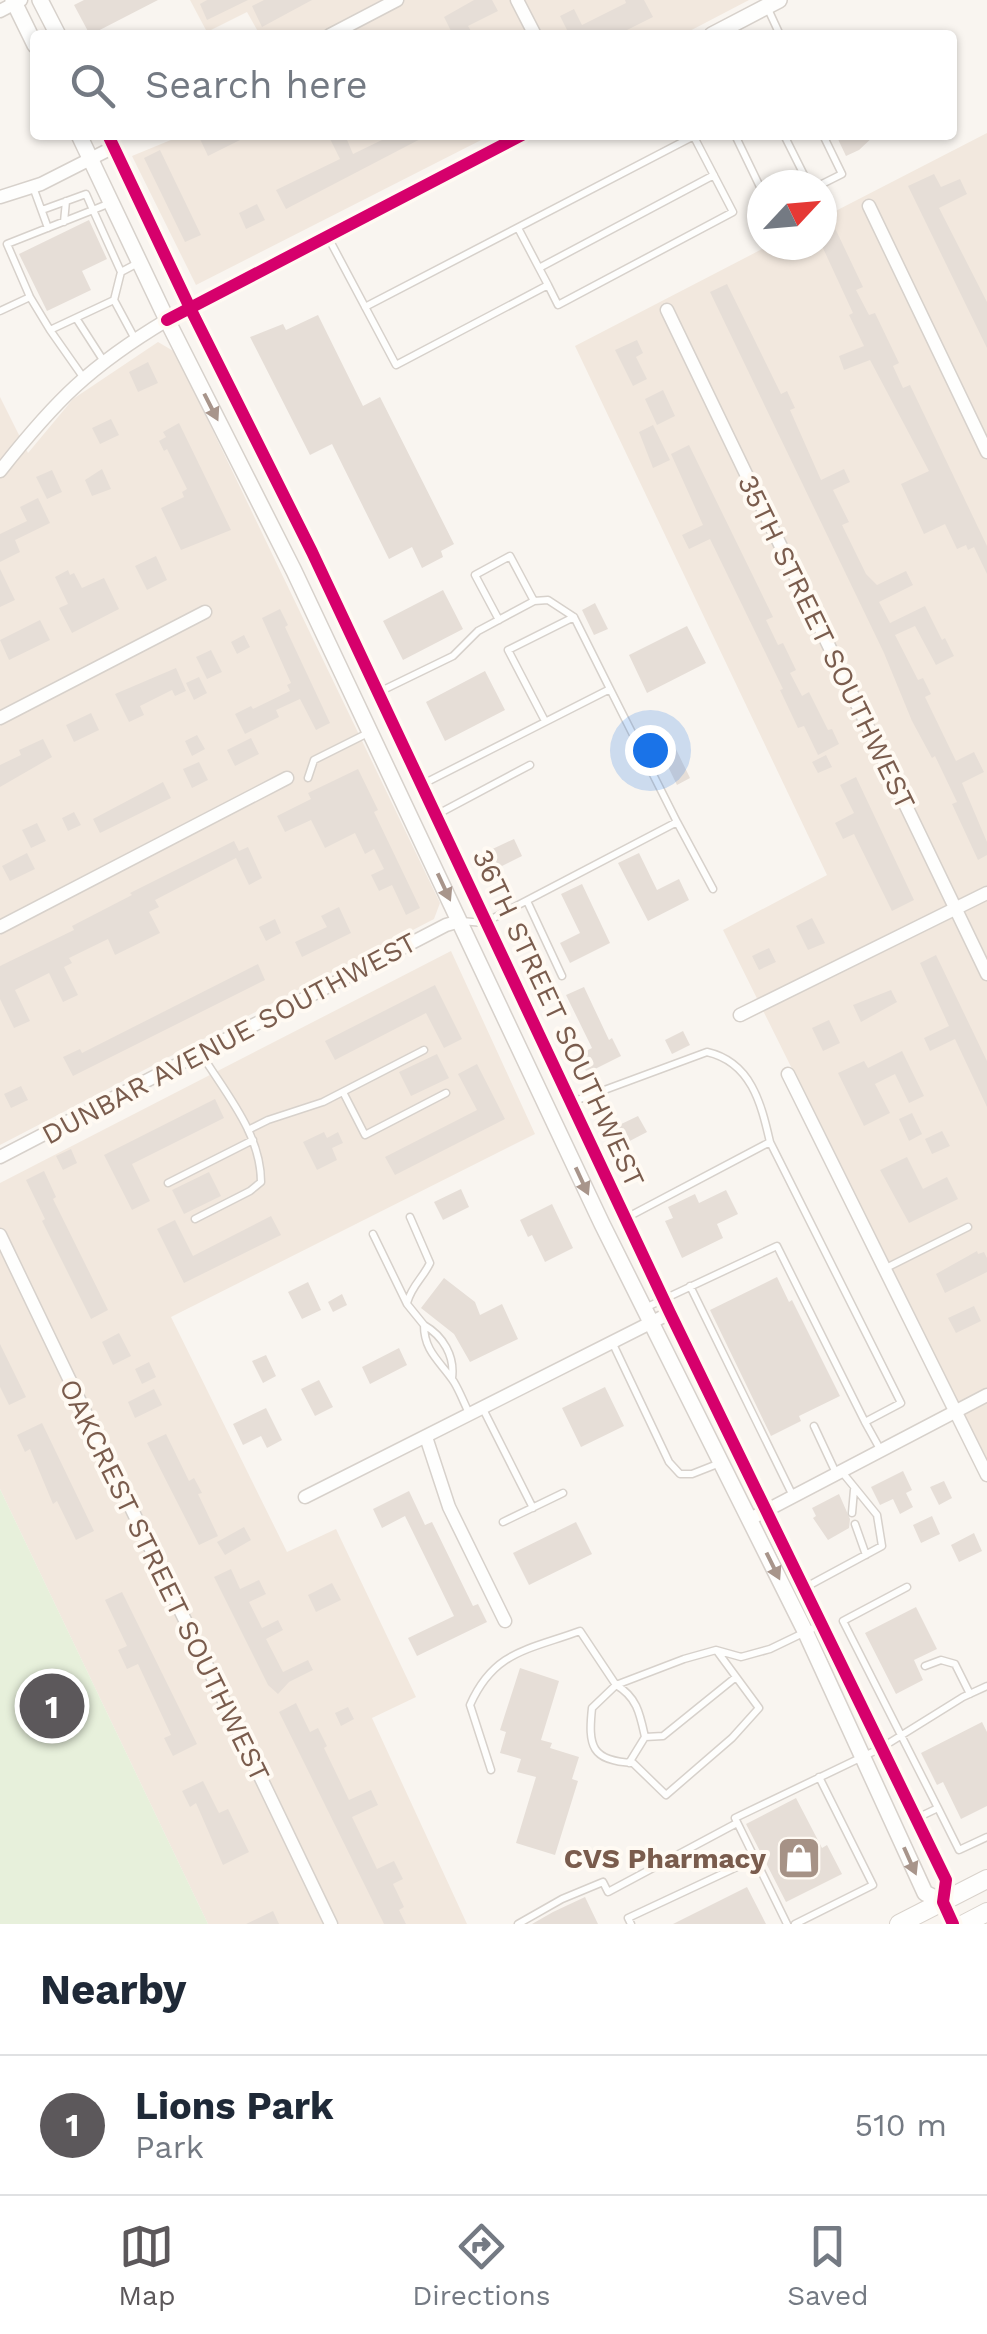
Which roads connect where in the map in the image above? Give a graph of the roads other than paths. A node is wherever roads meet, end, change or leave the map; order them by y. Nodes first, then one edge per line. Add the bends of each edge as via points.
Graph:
1 (40, 0) edge
2 (397, 0) edge
3 (517, 0) edge
4 (773, 3) edge
5 (12, 4) edge
6 (55, 30) edge
7 (340, 30) edge
8 (532, 30) edge
9 (722, 30) edge
10 (779, 30) edge
11 (30, 36) edge
12 (81, 140) edge
13 (512, 140) edge
14 (684, 140) edge
15 (696, 140) edge
16 (738, 140) edge
17 (786, 140) edge
18 (825, 140) edge
19 (111, 141) edge
20 (91, 160) junction
21 (752, 170) edge
22 (802, 170) edge
23 (714, 175) junction
24 (837, 176) edge
25 (33, 187) junction
26 (0, 197) edge
27 (66, 201) junction
28 (111, 202) junction
29 (868, 206) dead end
30 (42, 210) junction
31 (93, 210) junction
32 (64, 222) junction
33 (48, 228) junction
34 (518, 228) junction
35 (328, 236) junction
36 (139, 262) junction
37 (539, 268) junction
38 (121, 272) junction
39 (548, 285) junction
40 (30, 297) junction
41 (114, 300) junction
42 (190, 308) junction
43 (366, 308) junction
44 (667, 310) dead end
45 (0, 311) edge
46 (76, 318) junction
47 (166, 320) junction
48 (50, 330) junction
49 (135, 339) junction
50 (103, 360) junction
51 (84, 377) junction
52 (987, 452) edge
53 (0, 470) edge
54 (534, 600) junction
55 (205, 612) dead end
56 (574, 617) junction
57 (499, 620) junction
58 (610, 689) junction
59 (378, 692) junction
60 (0, 718) edge
61 (545, 721) junction
62 (369, 733) junction
63 (530, 765) dead end
64 (287, 778) dead end
65 (308, 778) dead end
66 (422, 785) junction
67 (436, 815) junction
68 (677, 822) junction
69 (713, 890) dead end
70 (987, 894) edge
71 (527, 901) junction
72 (956, 910) junction
73 (460, 921) junction
74 (484, 923) junction
75 (0, 927) edge
76 (987, 974) edge
77 (562, 976) dead end
78 (740, 1016) dead end
79 (424, 1050) dead end
80 (201, 1054) junction
81 (788, 1074) dead end
82 (342, 1092) junction
83 (446, 1093) dead end
84 (570, 1103) junction
85 (248, 1130) junction
86 (253, 1140) junction
87 (770, 1142) junction
88 (0, 1156) edge
89 (168, 1183) dead end
90 (410, 1216) dead end
91 (626, 1218) junction
92 (194, 1219) dead end
93 (968, 1226) dead end
94 (373, 1234) dead end
95 (0, 1235) edge
96 (884, 1268) junction
97 (690, 1286) junction
98 (407, 1304) junction
99 (666, 1306) junction
100 (644, 1309) junction
101 (424, 1324) junction
102 (651, 1326) junction
103 (613, 1344) junction
104 (452, 1378) junction
105 (987, 1395) edge
106 (483, 1408) junction
107 (956, 1411) junction
108 (469, 1414) junction
109 (865, 1422) junction
110 (814, 1426) dead end
111 (426, 1437) junction
112 (881, 1450) junction
113 (721, 1462) junction
114 (839, 1472) junction
115 (987, 1476) edge
116 (854, 1489) junction
117 (563, 1494) dead end
118 (793, 1496) junction
119 (305, 1497) dead end
120 (532, 1508) junction
121 (767, 1509) junction
122 (852, 1514) dead end
123 (750, 1519) junction
124 (503, 1522) dead end
125 (855, 1524) dead end
126 (866, 1555) junction
127 (907, 1587) dead end
128 (805, 1588) junction
129 (504, 1621) dead end
130 (843, 1621) junction
131 (824, 1626) junction
132 (805, 1630) junction
133 (716, 1650) junction
134 (925, 1666) dead end
135 (736, 1677) junction
136 (616, 1685) junction
137 (987, 1686) edge
138 (970, 1694) junction
139 (645, 1737) junction
140 (900, 1738) junction
141 (882, 1748) junction
142 (864, 1756) junction
143 (629, 1763) junction
144 (490, 1770) dead end
145 (819, 1778) junction
146 (938, 1808) junction
147 (916, 1818) junction
148 (737, 1823) junction
149 (987, 1837) edge
150 (754, 1859) junction
151 (987, 1879) edge
152 (943, 1902) junction
153 (987, 1912) edge
154 (331, 1924) edge
155 (518, 1924) edge
156 (631, 1924) edge
157 (788, 1924) edge
158 (796, 1924) edge
159 (900, 1924) edge
160 (953, 1924) edge
161 (964, 1924) edge

1 - 6 street
2 - 7 street
3 - 8 street
4 - 9 street
4 - 10 lane
5 - 11 street
12 - 20 street, 36TH STREET SOUTHWEST
13 - 35 street
14 - 34 lane
15 - 23 lane
16 - 21 lane
17 - 22 lane
18 - 24 lane via 842,174
19 - 20 street
19 - 42 street, 36TH STREET SOUTHWEST
20 - 25 street
20 - 28 street, 36TH STREET SOUTHWEST
23 - 37 lane
23 - 39 lane via 733,212 558,304
25 - 26 street
25 - 30 lane
27 - 30 lane
27 - 31 lane via 86,194
27 - 32 lane
28 - 31 lane
28 - 36 street, 36TH STREET SOUTHWEST
29 - 52 street
30 - 33 lane
31 - 32 lane
31 - 38 lane
32 - 33 lane
33 - 40 lane via 8,244
34 - 37 lane
34 - 43 lane
35 - 42 street
35 - 43 lane
36 - 38 lane
36 - 47 street, 36TH STREET SOUTHWEST
37 - 39 lane
38 - 41 lane
39 - 43 lane via 396,365
40 - 45 lane
40 - 48 lane
41 - 46 lane
41 - 49 lane
42 - 47 street
42 - 59 street, 36TH STREET SOUTHWEST
44 - 72 street, 35TH STREET SOUTHWEST
46 - 48 lane
46 - 50 lane
47 - 49 street
47 -> 62 street, 36TH STREET SOUTHWEST
48 - 51 lane
49 - 50 street
50 - 51 street
51 - 53 street
54 - 56 lane via 548,600
54 - 57 lane
54 - 57 lane via 510,556 475,575
55 - 60 street
56 - 58 lane
56 - 61 lane via 508,650
57 - 59 lane via 453,656
58 - 61 lane
58 - 68 lane
59 - 66 street, 36TH STREET SOUTHWEST
61 - 66 lane
62 - 65 lane via 314,760
62 -> 73 street, 36TH STREET SOUTHWEST
63 - 67 lane
64 - 75 street
66 - 67 street, 36TH STREET SOUTHWEST
67 - 74 street, 36TH STREET SOUTHWEST
68 - 69 lane
68 - 71 lane
70 - 72 street
71 - 74 lane
71 - 77 lane
72 - 76 street, 35TH STREET SOUTHWEST
72 - 78 street
73 - 74 lane
73 - 80 street, DUNBAR AVENUE SOUTHWEST
73 -> 100 street, 36TH STREET SOUTHWEST
74 - 84 street, 36TH STREET SOUTHWEST
79 - 82 lane
80 - 85 lane
80 - 88 street, DUNBAR AVENUE SOUTHWEST
81 - 96 street
82 - 83 lane via 365,1135
82 - 85 lane
84 - 87 lane via 707,1052 727,1057 746,1075
84 - 91 street, 36TH STREET SOUTHWEST
85 - 86 lane
86 - 89 lane
86 - 92 lane via 261,1182
87 - 91 lane
87 - 109 lane via 901,1403
90 - 98 lane via 430,1263
91 - 99 street, 36TH STREET SOUTHWEST
93 - 96 lane
94 - 98 lane
95 - 154 street, OAKCREST STREET SOUTHWEST
96 - 107 street
97 - 99 lane
97 - 109 lane via 777,1246
97 - 118 lane
98 - 101 lane
99 - 100 lane
99 - 102 street
99 - 121 street, 36TH STREET SOUTHWEST
100 - 102 street, 36TH STREET SOUTHWEST
101 - 104 lane via 435,1362
101 - 104 lane via 449,1352
102 - 103 street
102 - 113 street, 36TH STREET SOUTHWEST
103 - 106 street
103 - 113 lane via 669,1462 680,1474
104 - 108 lane
105 - 107 street
106 - 108 street
106 - 120 lane
107 - 112 street
107 - 115 street
108 - 111 street
109 - 112 lane
110 - 114 lane
111 - 119 street
111 - 129 street via 449,1507
112 - 114 street
113 - 123 street, 36TH STREET SOUTHWEST
114 - 116 lane
114 - 118 street
116 - 122 lane
116 - 126 lane via 877,1514 882,1546
117 - 120 lane
118 - 121 street
120 - 124 lane
121 - 123 street
121 - 128 street, 36TH STREET SOUTHWEST
123 -> 132 street, 36TH STREET SOUTHWEST
125 - 126 lane
126 - 128 lane
127 - 130 lane
128 - 131 street, 36TH STREET SOUTHWEST
130 - 131 lane
130 - 140 lane
131 - 132 lane
131 - 141 street, 36TH STREET SOUTHWEST
132 - 133 lane via 741,1657
132 - 142 street, 36TH STREET SOUTHWEST
133 - 135 lane
133 - 136 lane
134 - 138 lane via 954,1664
135 - 139 lane via 663,1736
135 - 143 lane via 759,1708 666,1795
136 - 139 lane via 631,1694
136 - 143 lane via 592,1708 588,1738 598,1754
136 - 144 lane via 580,1631 498,1664 470,1705
137 - 138 lane
138 - 140 lane
139 - 143 lane
140 - 141 lane
140 - 146 lane
141 - 142 lane
141 - 147 street, 36TH STREET SOUTHWEST
142 - 145 lane
142 -> 152 street, 36TH STREET SOUTHWEST via 925,1893
145 - 148 lane via 759,1804 735,1818
145 - 158 lane via 873,1885
146 - 147 lane
146 - 149 lane via 959,1850
147 - 152 street, 36TH STREET SOUTHWEST via 946,1880
148 - 150 lane
148 - 155 lane via 608,1892 603,1882
150 - 156 lane via 628,1918
150 - 157 lane
151 - 152 main road
152 - 159 main road
152 - 160 street, 36TH STREET SOUTHWEST
153 - 161 main road

